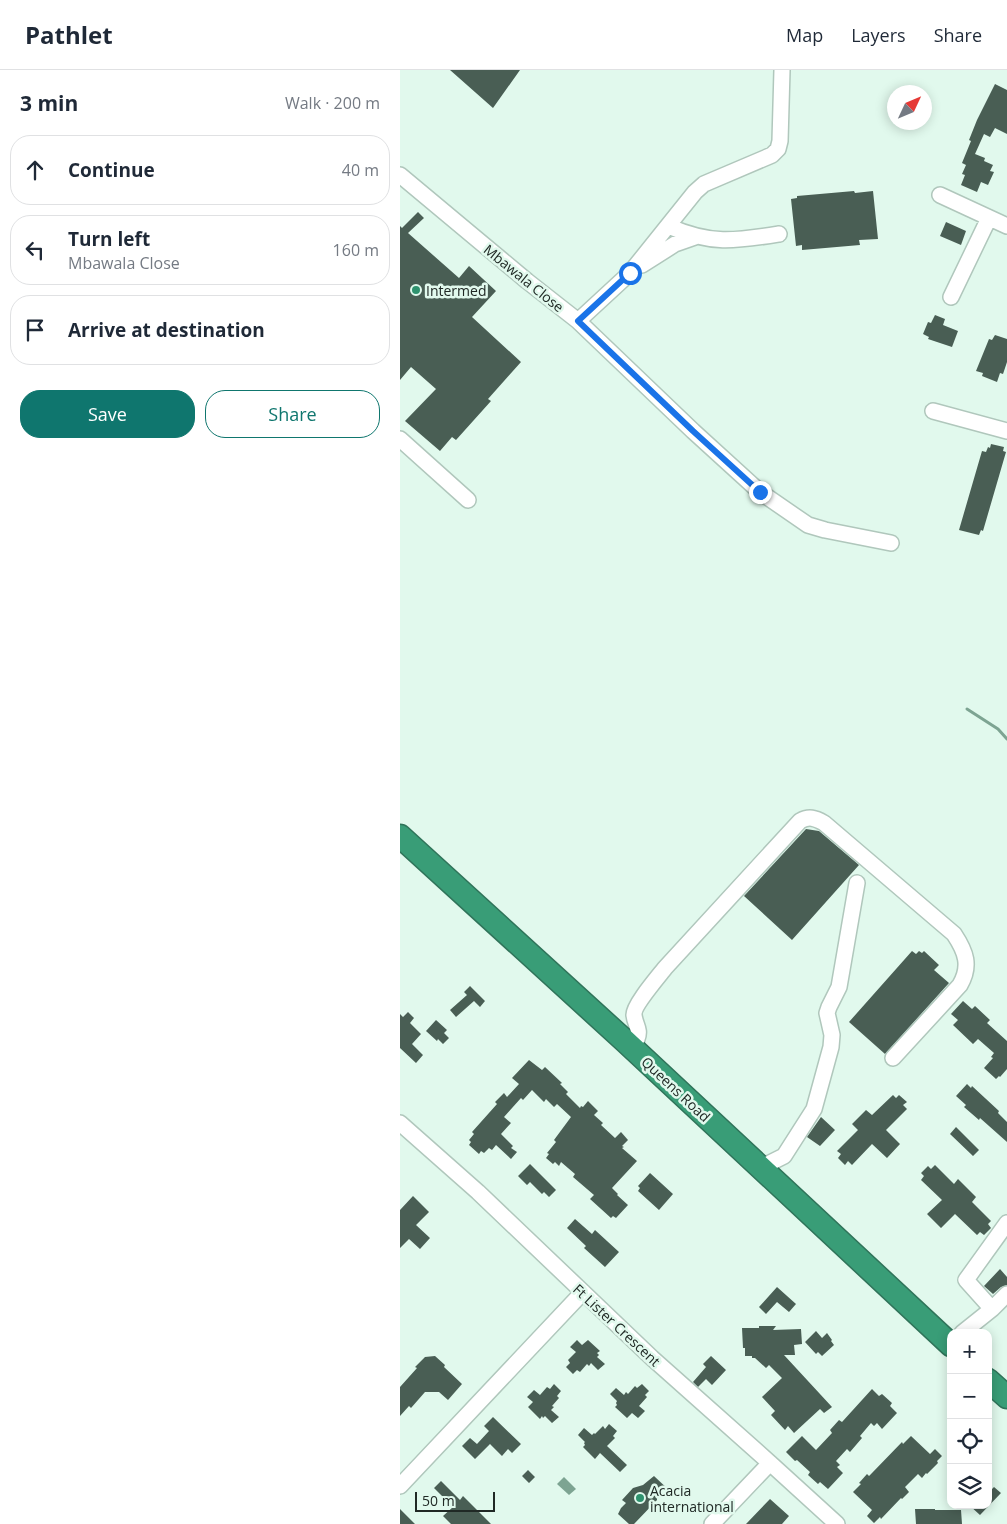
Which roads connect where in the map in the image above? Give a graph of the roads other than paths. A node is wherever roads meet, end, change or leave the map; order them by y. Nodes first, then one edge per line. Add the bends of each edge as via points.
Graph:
1 (782, 70) edge
2 (400, 175) edge
3 (940, 195) dead end
4 (989, 218) junction
5 (668, 226) junction
6 (1007, 226) edge
7 (779, 234) dead end
8 (695, 236) junction
9 (630, 273) junction
10 (951, 297) dead end
11 (578, 321) junction
12 (933, 411) dead end
13 (1007, 431) edge
14 (400, 439) edge
15 (468, 500) dead end
16 (890, 543) dead end
17 (400, 836) edge
18 (857, 883) dead end
19 (625, 1041) junction
20 (893, 1058) dead end
21 (400, 1123) edge
22 (760, 1168) junction
23 (1007, 1223) edge
24 (583, 1292) junction
25 (1007, 1294) edge
26 (992, 1309) junction
27 (967, 1329) edge
28 (947, 1335) edge
29 (992, 1384) edge
30 (1007, 1397) edge
31 (770, 1462) junction
32 (400, 1486) edge
33 (712, 1524) edge
34 (837, 1524) edge

1 - 5 street via 778,148 772,155 704,184
2 - 11 street, Mbawala Close
3 - 4 street
4 - 6 street
4 - 10 street
5 - 8 street
5 - 9 street
7 - 8 street via 740,240
8 - 9 street via 675,244
9 - 11 street
11 - 16 street, Mbawala Close via 760,492 788,512 825,530
12 - 13 street
14 - 15 street
17 - 19 highway, Queens Road
18 - 22 street via 839,987 827,1013 831,1047 814,1109 784,1156
19 - 20 street via 637,1039 639,1029 634,1010 665,968 800,821 812,817 824,823 954,934 965,954 965,975 960,985
19 - 22 highway, Queens Road
21 - 24 street, Ft Lister Crescent
22 - 28 highway, Queens Road
23 - 26 street via 966,1280
24 - 31 street, Ft Lister Crescent
24 - 32 street
25 - 26 street
26 - 27 street
29 - 30 highway
31 - 33 street
31 - 34 street, Ft Lister Crescent

